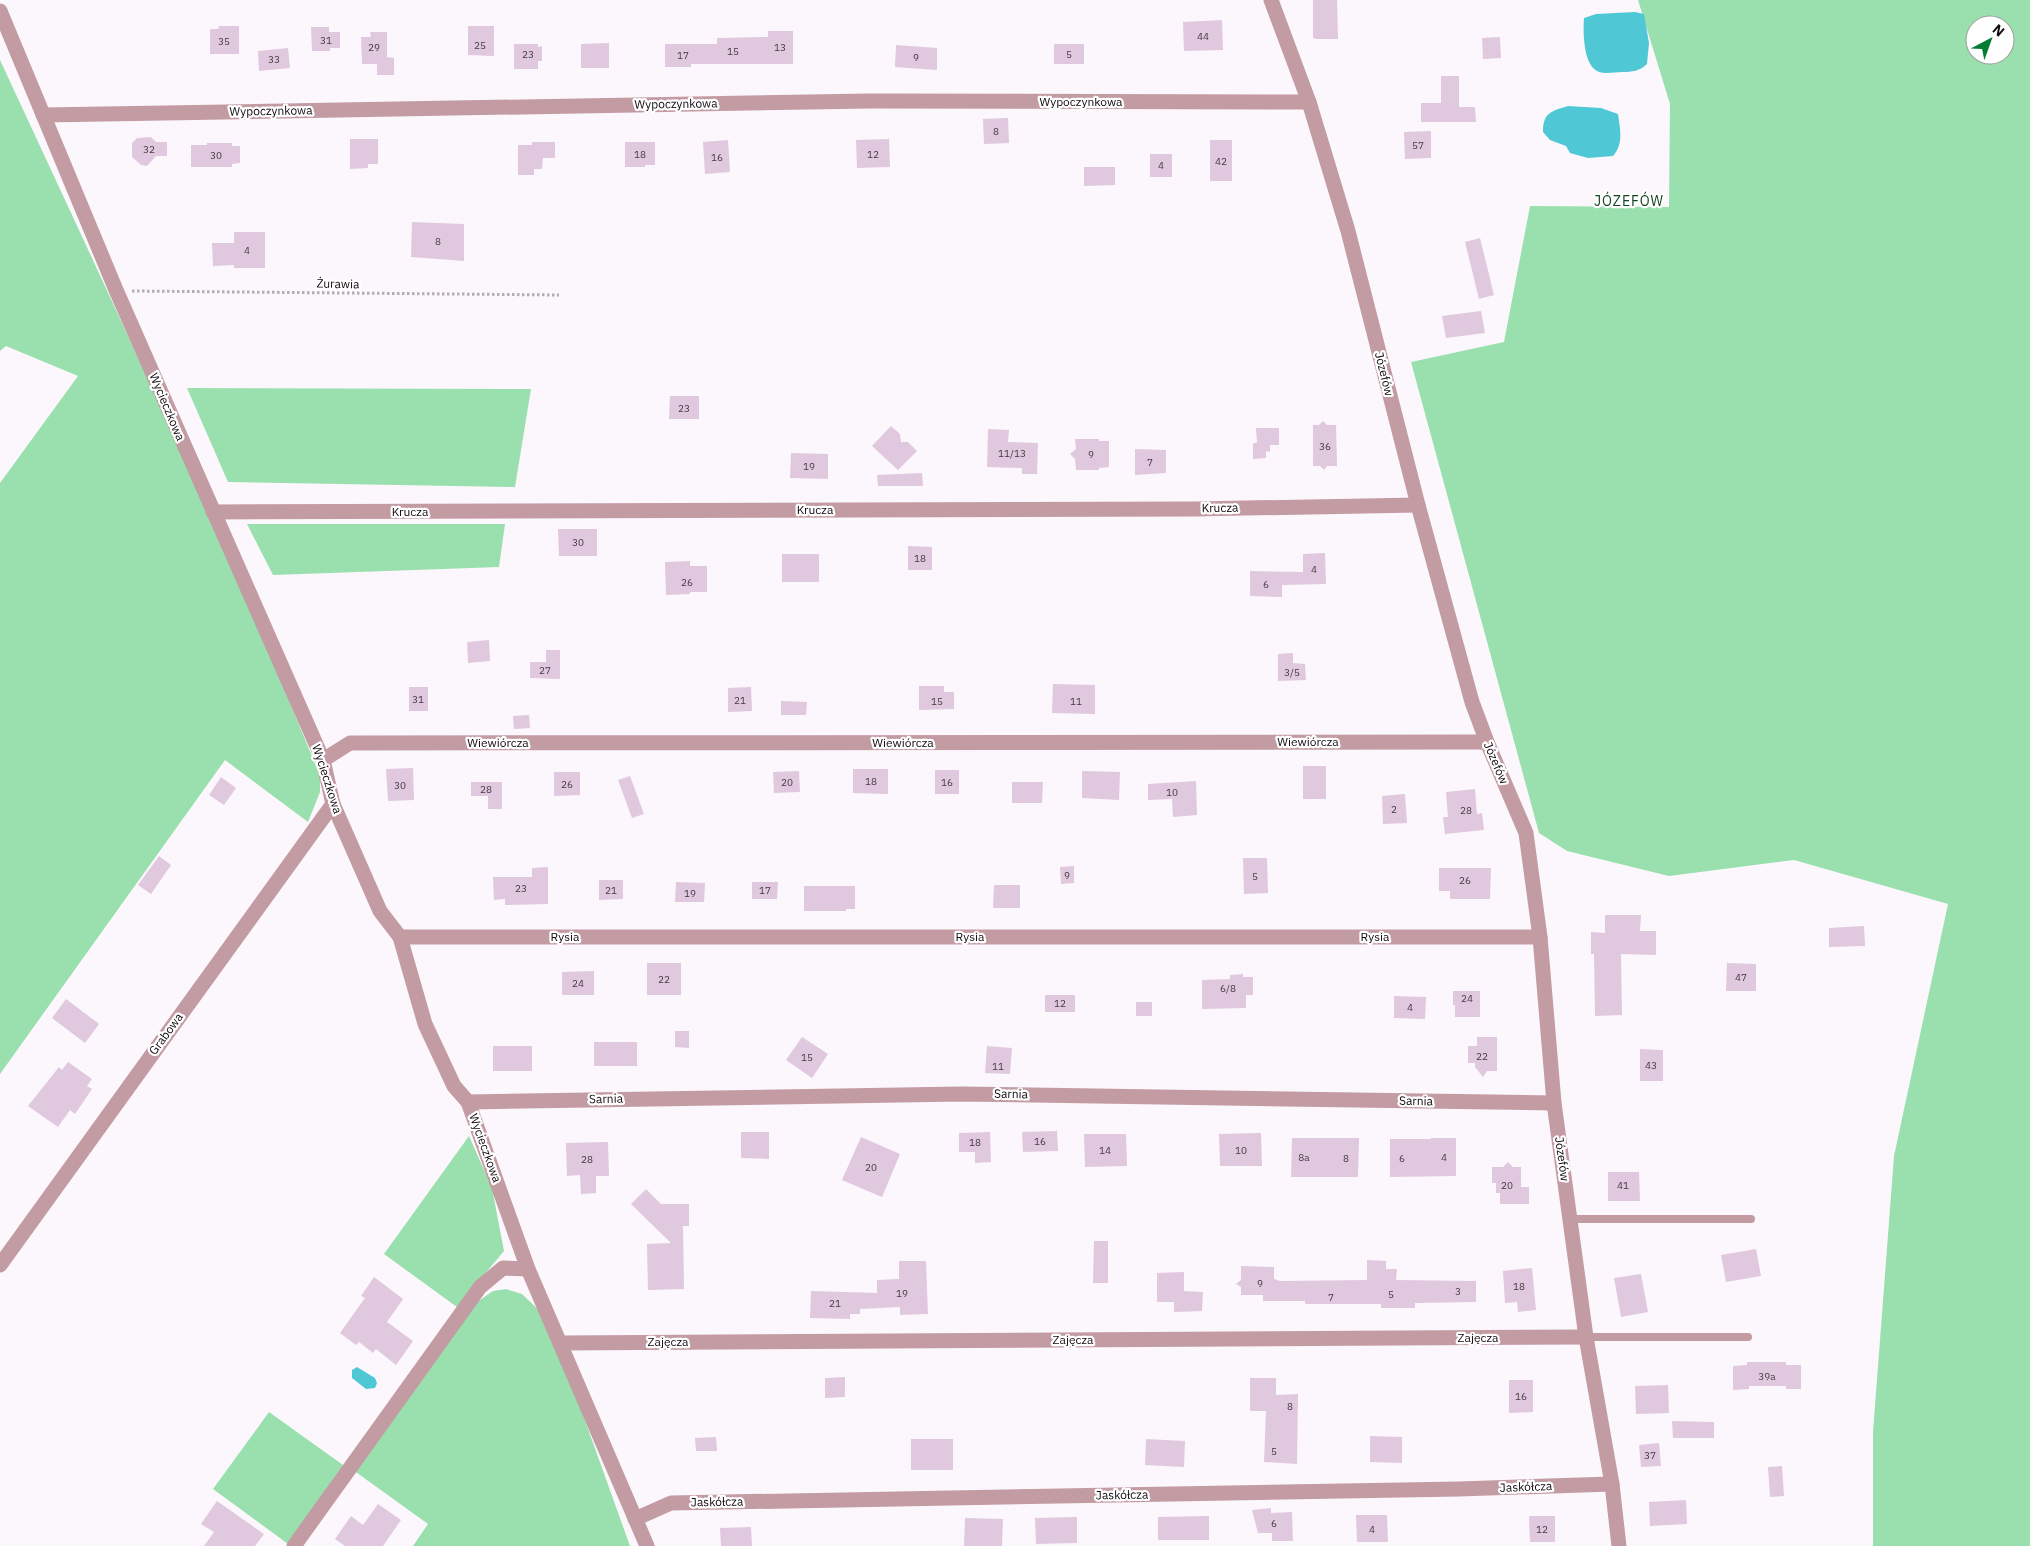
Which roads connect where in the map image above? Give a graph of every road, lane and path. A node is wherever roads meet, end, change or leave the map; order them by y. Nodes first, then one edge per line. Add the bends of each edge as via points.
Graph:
1 (1271, 0) edge
2 (0, 11) edge
3 (1309, 102) junction
4 (43, 115) junction
5 (116, 290) junction
6 (559, 295) dead end
7 (1418, 505) junction
8 (212, 512) junction
9 (1487, 742) junction
10 (323, 760) junction
11 (333, 804) junction
12 (400, 937) junction
13 (1540, 937) junction
14 (468, 1102) junction
15 (1554, 1103) junction
16 (1570, 1219) junction
17 (1752, 1219) dead end
18 (0, 1265) edge
19 (528, 1269) junction
20 (1586, 1337) junction
21 (1748, 1337) dead end
22 (560, 1343) junction
23 (1612, 1484) junction
24 (635, 1519) junction
25 (294, 1546) edge
26 (647, 1546) edge
27 (1619, 1546) edge

1 - 3 street, Józefów
2 - 4 street, Wycieczkowa
3 - 4 street, Wypoczynkowa via 870,101
3 - 7 street, Józefów via 1348,230
4 - 5 street, Wycieczkowa
5 - 6 path, Żurawia
5 - 8 street, Wycieczkowa
7 - 8 street, Krucza via 1194,509
7 - 9 street, Józefów via 1472,702
8 - 10 street, Wycieczkowa
9 - 10 street, Wiewiórcza via 350,744
9 - 13 street, Józefów via 1526,833
10 - 11 street, Wycieczkowa
11 - 12 street, Wycieczkowa via 380,912
11 - 18 street, Grabowa
12 - 13 street, Rysia
12 - 14 street, Wycieczkowa via 425,1024 454,1086
13 - 15 street, Józefów
14 - 15 street, Sarnia via 961,1094
14 - 19 street, Wycieczkowa
15 - 16 street, Józefów
16 - 17 lane
16 - 20 street, Józefów
19 - 22 street, Wycieczkowa
19 - 25 street via 503,1268 480,1287
20 - 21 lane
20 - 22 street, Zajęcza
20 - 23 street, Józefów
22 - 24 street, Wycieczkowa
23 - 24 street, Jaskółcza via 671,1503
23 - 27 street, Józefów
24 - 26 street, Wycieczkowa

